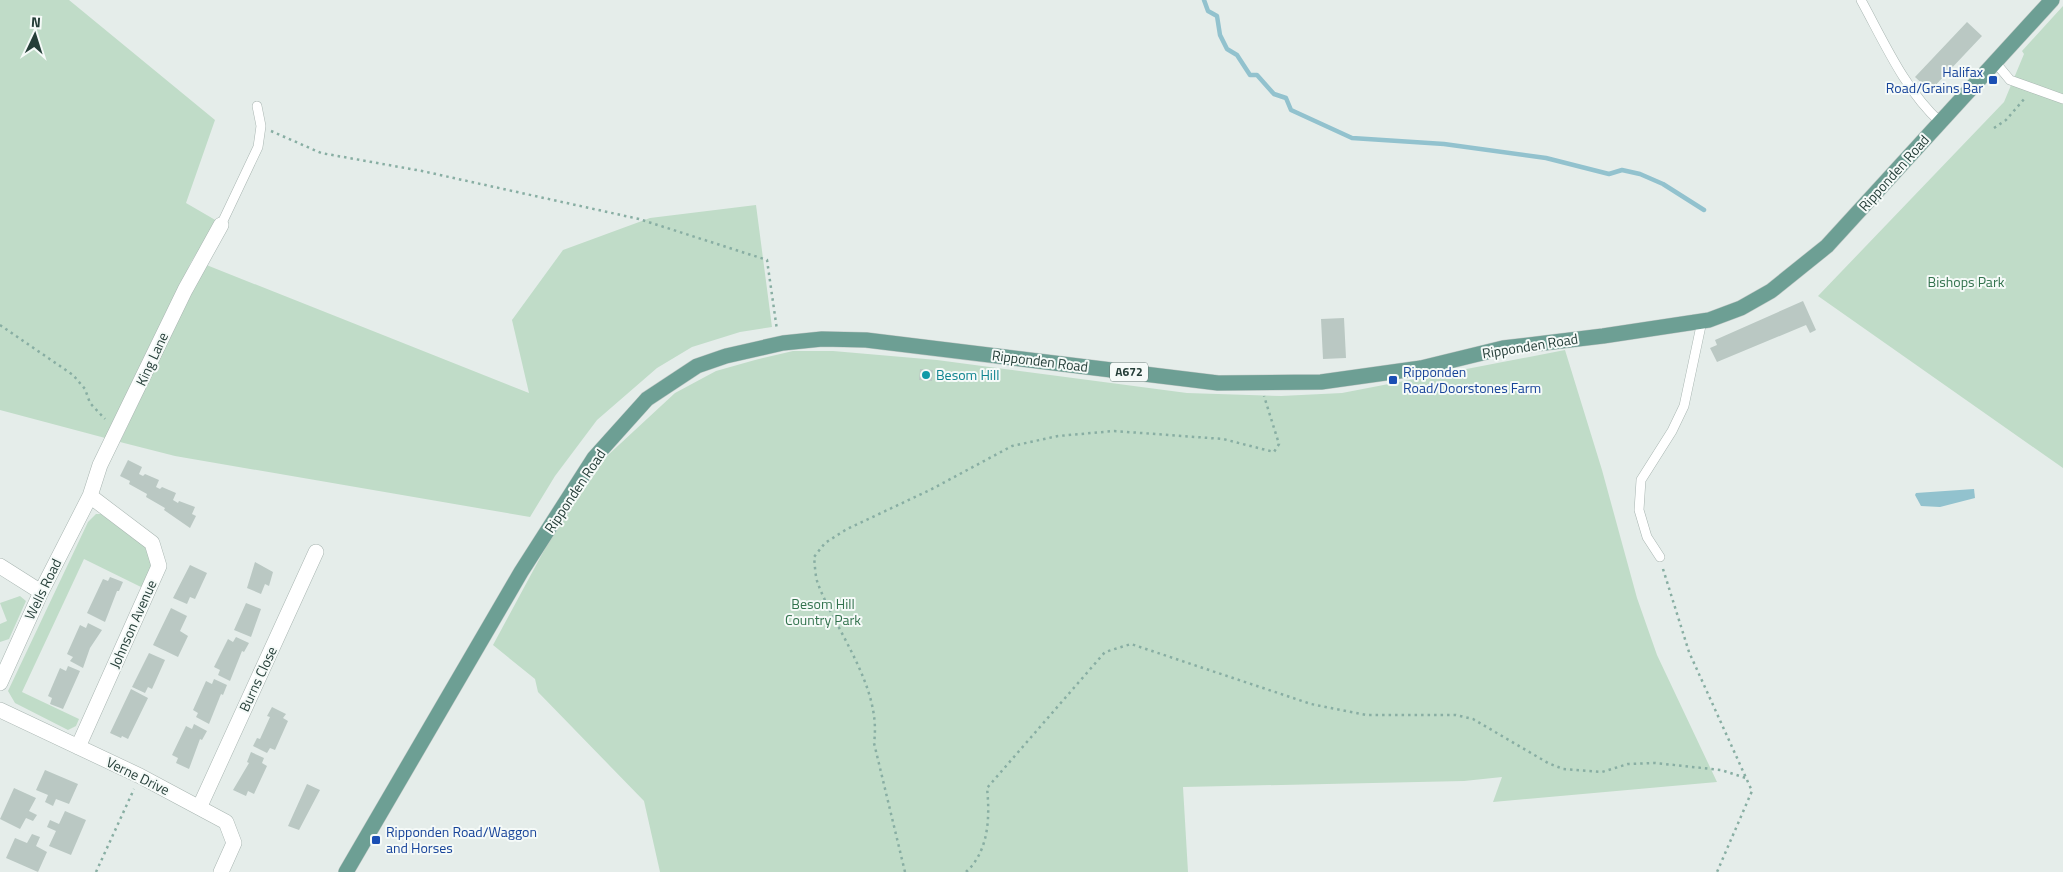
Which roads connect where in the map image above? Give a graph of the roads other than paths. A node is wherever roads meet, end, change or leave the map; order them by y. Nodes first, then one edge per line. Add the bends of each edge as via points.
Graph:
1 (1861, 0) edge
2 (2052, 0) edge
3 (1995, 62) junction
4 (2063, 99) edge
5 (257, 106) dead end
6 (1940, 122) junction
7 (221, 224) joint
8 (1702, 322) junction
9 (90, 496) junction
10 (316, 552) dead end
11 (1660, 557) road end
12 (0, 566) edge
13 (41, 592) junction
14 (0, 683) edge
15 (0, 710) edge
16 (78, 747) junction
17 (200, 806) junction
18 (221, 872) edge
19 (346, 872) edge

1 - 6 lane via 1904,77 1927,110
2 - 3 main road, Ripponden Road / A672
3 - 4 lane via 2010,80
3 - 6 main road, Ripponden Road / A672
5 - 7 lane via 261,126 258,147
6 - 8 main road, Ripponden Road / A672 via 1827,246 1771,291 1741,308
7 - 9 street, King Lane via 187,284 100,465
8 - 11 lane via 1684,406 1641,480 1639,510 1647,537
8 - 19 main road, Ripponden Road / A672 via 1503,348 1422,368 1321,382 1218,383 866,340 783,343 697,366 647,399 594,458 521,572
9 - 13 street, Wells Road
9 - 16 street, Johnson Avenue via 152,543 159,566
10 - 17 street, Burns Close
12 - 13 street
13 - 14 street, Wells Road
15 - 16 street, Verne Drive
16 - 17 street, Verne Drive
17 - 18 street, Verne Drive via 226,822 234,843

